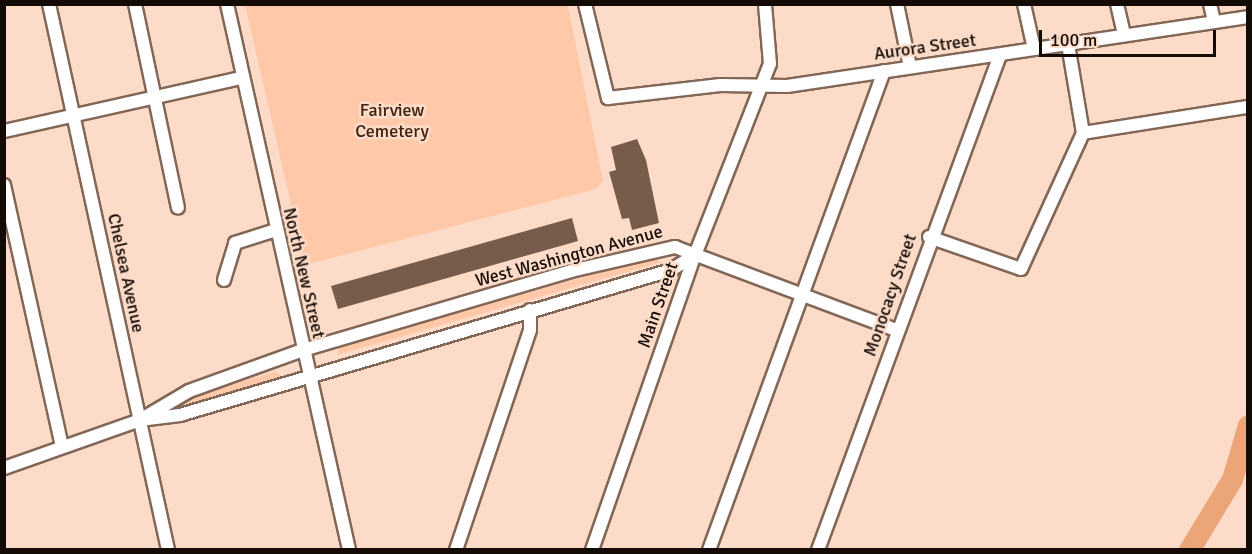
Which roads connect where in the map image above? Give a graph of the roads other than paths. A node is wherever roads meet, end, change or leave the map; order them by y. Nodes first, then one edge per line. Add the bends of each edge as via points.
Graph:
1 (49, 4) edge
2 (135, 4) edge
3 (227, 4) edge
4 (585, 4) edge
5 (765, 4) edge
6 (902, 4) edge
7 (1024, 4) edge
8 (1118, 4) edge
9 (1210, 4) edge
10 (897, 5) edge
11 (1248, 17) edge
12 (1214, 22) junction
13 (1124, 35) junction
14 (1068, 44) junction
15 (1034, 49) junction
16 (1000, 55) junction
17 (910, 67) junction
18 (884, 71) junction
19 (242, 78) junction
20 (760, 84) junction
21 (155, 98) junction
22 (1248, 107) edge
23 (74, 117) junction
24 (4, 131) edge
25 (1083, 133) junction
26 (4, 185) edge
27 (178, 208) dead end
28 (276, 230) junction
29 (929, 237) junction
30 (695, 255) junction
31 (225, 280) dead end
32 (803, 294) junction
33 (530, 310) junction
34 (898, 331) junction
35 (303, 350) junction
36 (309, 376) junction
37 (140, 420) junction
38 (62, 447) junction
39 (4, 468) edge
40 (168, 549) edge
41 (349, 549) edge
42 (456, 549) edge
43 (592, 549) edge
44 (709, 549) edge
45 (818, 549) edge

1 - 23 street, Chelsea Avenue
2 - 21 street
3 - 19 street, North New Street
4 - 20 street, Aurora Street via 608,98
5 - 20 street, Main Street via 772,43
6 - 10 street
7 - 15 street
8 - 13 street
9 - 12 street
10 - 17 street
11 - 12 street, Aurora Street
12 - 13 street, Aurora Street
13 - 14 street, Aurora Street
14 - 15 street, Aurora Street
14 - 25 street
15 - 16 street, Aurora Street
16 - 17 street, Aurora Street
16 - 29 street, Monocacy Street
17 - 18 street, Aurora Street
18 - 20 street, Aurora Street via 787,86
18 - 32 street
19 - 21 street
19 - 28 street, North New Street
20 - 30 street, Main Street
21 - 23 street
21 - 27 street
22 - 25 street
23 - 24 street
23 - 37 street, Chelsea Avenue
25 - 29 street via 1021,269
26 - 38 street
28 - 31 street via 234,243
28 - 35 street, North New Street
29 - 34 street, Monocacy Street
30 - 32 street, West Washington Avenue
30 - 33 street via 671,270
30 - 35 street, West Washington Avenue via 675,247 647,251
30 - 43 street, Main Street
32 - 34 street, West Washington Avenue
32 - 44 street
33 - 36 street
33 - 42 street via 530,330
34 - 45 street, Monocacy Street
35 - 36 street, North New Street
35 - 37 street, West Washington Avenue via 189,391
36 - 37 street via 180,415
36 - 41 street, North New Street
37 - 38 street
37 - 40 street, Chelsea Avenue
38 - 39 street

